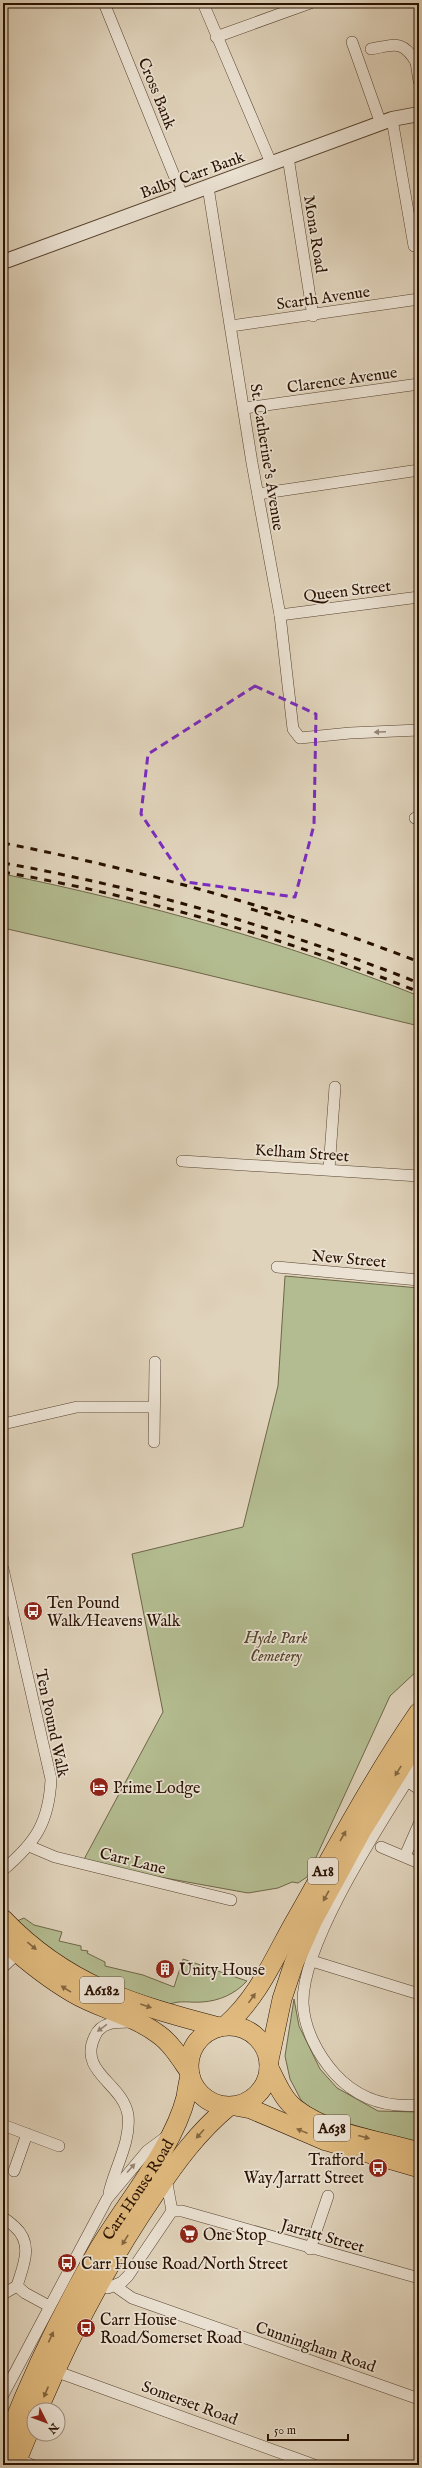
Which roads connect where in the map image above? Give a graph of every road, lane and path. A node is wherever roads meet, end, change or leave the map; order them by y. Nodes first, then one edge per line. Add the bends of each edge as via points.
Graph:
1 (104, 3) edge
2 (203, 3) edge
3 (304, 4) edge
4 (216, 37) junction
5 (352, 42) dead end
6 (371, 49) dead end
7 (418, 62) edge
8 (419, 81) edge
9 (419, 114) edge
10 (386, 122) junction
11 (288, 157) junction
12 (271, 163) junction
13 (208, 186) junction
14 (182, 195) junction
15 (414, 246) dead end
16 (3, 262) edge
17 (419, 299) edge
18 (313, 316) junction
19 (231, 326) junction
20 (419, 384) edge
21 (245, 408) junction
22 (419, 470) edge
23 (258, 494) junction
24 (419, 597) edge
25 (280, 615) junction
26 (419, 730) edge
27 (335, 1087) dead end
28 (182, 1161) dead end
29 (329, 1169) junction
30 (419, 1176) edge
31 (276, 1267) dead end
32 (419, 1280) edge
33 (155, 1362) dead end
34 (154, 1407) junction
35 (3, 1424) edge
36 (154, 1442) dead end
37 (3, 1569) edge
38 (419, 1712) edge
39 (419, 1738) edge
40 (419, 1762) edge
41 (407, 1781) junction
42 (419, 1788) edge
43 (419, 1824) edge
44 (29, 1846) junction
45 (381, 1847) dead end
46 (405, 1856) junction
47 (419, 1863) edge
48 (3, 1870) edge
49 (231, 1900) dead end
50 (3, 1919) edge
51 (3, 1940) edge
52 (18, 1953) junction
53 (312, 1961) junction
54 (3, 1967) edge
55 (419, 1994) edge
56 (140, 2023) junction
57 (222, 2027) junction
58 (269, 2064) junction
59 (189, 2074) junction
60 (419, 2105) edge
61 (232, 2107) junction
62 (3, 2125) edge
63 (27, 2134) junction
64 (170, 2135) junction
65 (126, 2138) junction
66 (59, 2146) dead end
67 (419, 2152) edge
68 (145, 2153) junction
69 (419, 2168) edge
70 (14, 2171) dead end
71 (166, 2178) junction
72 (328, 2196) dead end
73 (107, 2199) junction
74 (172, 2210) junction
75 (3, 2218) edge
76 (310, 2249) junction
77 (419, 2278) edge
78 (17, 2286) junction
79 (115, 2286) junction
80 (3, 2294) edge
81 (93, 2295) junction
82 (49, 2306) junction
83 (55, 2371) junction
84 (4, 2393) edge
85 (419, 2399) edge
86 (41, 2402) edge
87 (26, 2438) edge
88 (17, 2460) edge
89 (314, 2465) edge

1 - 14 street, Cross Bank
2 - 4 street
3 - 4 street
4 - 12 street
5 - 10 street
6 - 7 street via 403,46
7 - 8 street
9 - 10 street, Balby Carr Bank
10 - 11 street, Balby Carr Bank
10 - 15 street
11 - 12 street, Balby Carr Bank
11 - 18 street, Mona Road
12 - 13 street, Balby Carr Bank
13 - 14 street, Balby Carr Bank
13 - 19 street, St. Catherine's Avenue
14 - 16 street, Balby Carr Bank
17 - 18 street, Scarth Avenue
18 - 19 street, Scarth Avenue
19 - 21 street, St. Catherine's Avenue
20 - 21 street, Clarence Avenue
21 - 23 street, St. Catherine's Avenue
22 - 23 street
23 - 25 street, St. Catherine's Avenue
24 - 25 street, Queen Street
26 -> 25 street, St. Catherine's Avenue via 300,738 295,733
27 - 29 street
28 - 29 street, Kelham Street
29 - 30 street, Kelham Street
31 - 32 street, New Street
33 - 34 street
34 - 35 street via 77,1407
34 - 36 street
37 - 44 street, Ten Pound Walk via 50,1779 50,1793 43,1821
57 -> 38 highway, A18 via 240,2013 264,1980 369,1790
39 -> 58 highway, A18 via 362,1830 313,1920 282,1999
40 - 41 street
41 - 42 street
41 - 53 street via 330,1915
43 - 46 street
44 - 48 street, Ten Pound Walk
44 - 49 street, Carr Lane via 55,1857
45 - 46 street
46 - 47 street
50 -> 57 highway, A6182 via 68,1974 95,1987 174,2016
51 - 52 highway, A6182
52 - 54 street
56 -> 52 highway, A6182 via 74,1994 46,1976
53 - 55 street
53 - 60 street via 304,1989 305,2013 312,2040 328,2066 344,2084 370,2099 401,2106
56 - 59 highway, A6182 via 158,2034 173,2048
56 -> 65 street via 113,2022 105,2025 96,2033 90,2050 95,2070 114,2089 128,2114
57 - 58 highway via 241,2028 253,2034 263,2044
57 - 59 highway via 200,2039 192,2051
58 - 61 highway via 263,2088 250,2101
58 -> 67 highway, A638 via 280,2089 294,2108 316,2121
59 - 61 highway via 194,2087 202,2097 217,2105
59 - 64 highway, Carr House Road via 186,2098
69 -> 61 highway, A638 via 326,2141 252,2109
61 -> 71 highway, Carr House Road via 201,2132
62 - 63 street
63 - 66 street
63 - 70 street
64 - 68 street
88 -> 64 highway, Carr House Road via 22,2398 97,2252
65 - 68 street via 131,2149
65 - 73 street
73 -> 68 street
71 - 74 street
71 -> 81 highway, Carr House Road via 122,2243
72 - 76 street
73 - 82 street
74 - 76 street, Jarratt Street
74 - 79 street via 128,2276
75 - 78 street via 24,2238 24,2266
76 - 77 street, Jarratt Street
78 - 80 street
78 - 82 street via 25,2294
79 - 81 street
79 - 85 street, Cunningham Road via 132,2298
81 - 83 highway, Carr House Road
82 - 84 street
83 -> 86 highway, Carr House Road
83 - 89 street, Somerset Road
87 - 88 highway, Carr House Road

